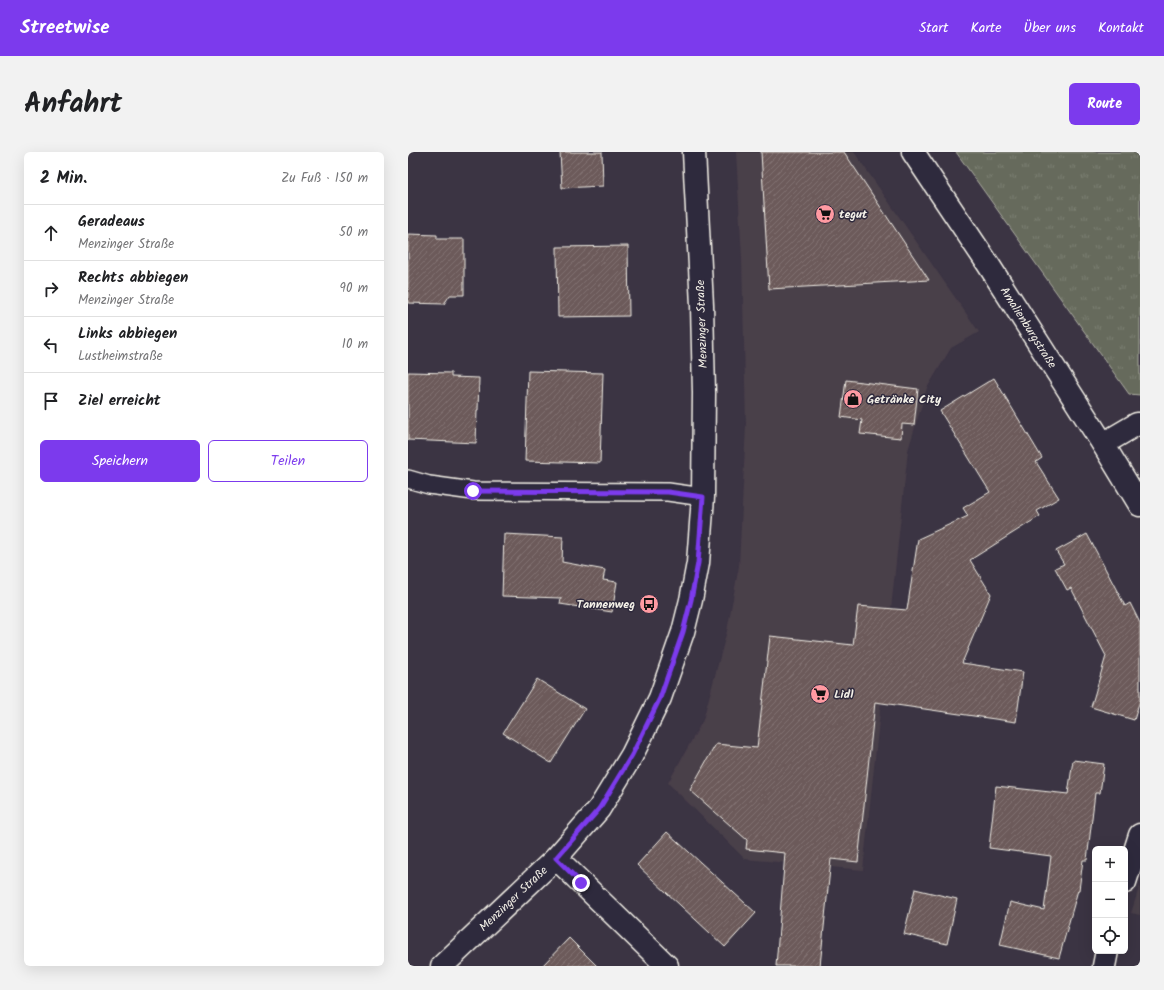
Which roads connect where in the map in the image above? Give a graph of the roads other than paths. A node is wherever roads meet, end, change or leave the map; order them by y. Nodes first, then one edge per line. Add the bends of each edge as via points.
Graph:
1 (694, 152) edge
2 (913, 152) edge
3 (1140, 424) edge
4 (1103, 444) junction
5 (408, 479) edge
6 (1137, 493) edge
7 (703, 497) junction
8 (1140, 835) edge
9 (556, 858) junction
10 (1128, 873) edge
11 (1106, 954) edge
12 (442, 966) edge
13 (667, 966) edge
14 (1104, 966) edge

1 - 7 street, Menzinger Straße via 702,305
2 - 4 street, Amalienburgstraße
3 - 4 street
4 - 6 street, Amalienburgstraße
5 - 7 lane via 429,485 473,491 668,492
7 - 9 street, Menzinger Straße via 698,563 691,600 683,632 660,698 632,755 599,809
8 - 10 street
9 - 12 street, Menzinger Straße
9 - 13 street
11 - 14 street

